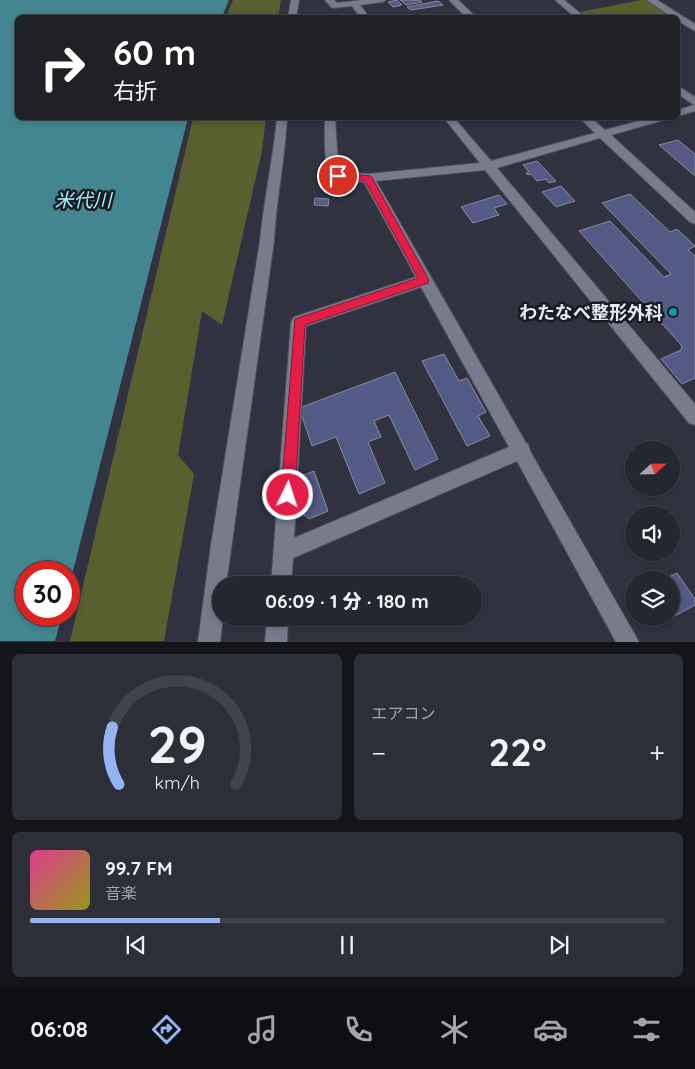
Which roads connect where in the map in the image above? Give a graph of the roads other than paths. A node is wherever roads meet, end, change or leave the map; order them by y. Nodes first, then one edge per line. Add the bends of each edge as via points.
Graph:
1 (382, 0) edge
2 (453, 0) edge
3 (559, 0) edge
4 (651, 0) edge
5 (298, 2) edge
6 (332, 3) edge
7 (355, 5) junction
8 (293, 15) edge
9 (363, 15) edge
10 (470, 15) edge
11 (578, 15) edge
12 (675, 15) edge
13 (680, 18) edge
14 (695, 28) edge
15 (680, 91) edge
16 (695, 102) edge
17 (695, 108) edge
18 (680, 112) edge
19 (282, 120) edge
20 (330, 120) edge
21 (451, 120) edge
22 (587, 120) edge
23 (652, 120) edge
24 (602, 132) junction
25 (489, 166) junction
26 (368, 178) junction
27 (695, 219) edge
28 (424, 280) junction
29 (695, 417) edge
30 (522, 450) junction
31 (284, 552) junction
32 (282, 576) edge
33 (277, 626) edge
34 (209, 642) edge
35 (276, 642) edge
36 (628, 642) edge

1 - 7 street
2 - 10 street
3 - 11 street
4 - 12 street
5 - 8 street
6 - 7 street
7 - 9 street
13 - 14 street
15 - 16 street
17 - 18 street
19 - 34 street
20 - 26 street via 332,164 338,176
21 - 25 street
22 - 24 street
23 - 24 street
24 - 25 street
24 - 27 street
25 - 26 street
25 - 29 street
26 - 28 street
28 - 30 street
28 - 31 street via 299,322
30 - 31 street
30 - 36 street
31 - 32 street
33 - 35 street

